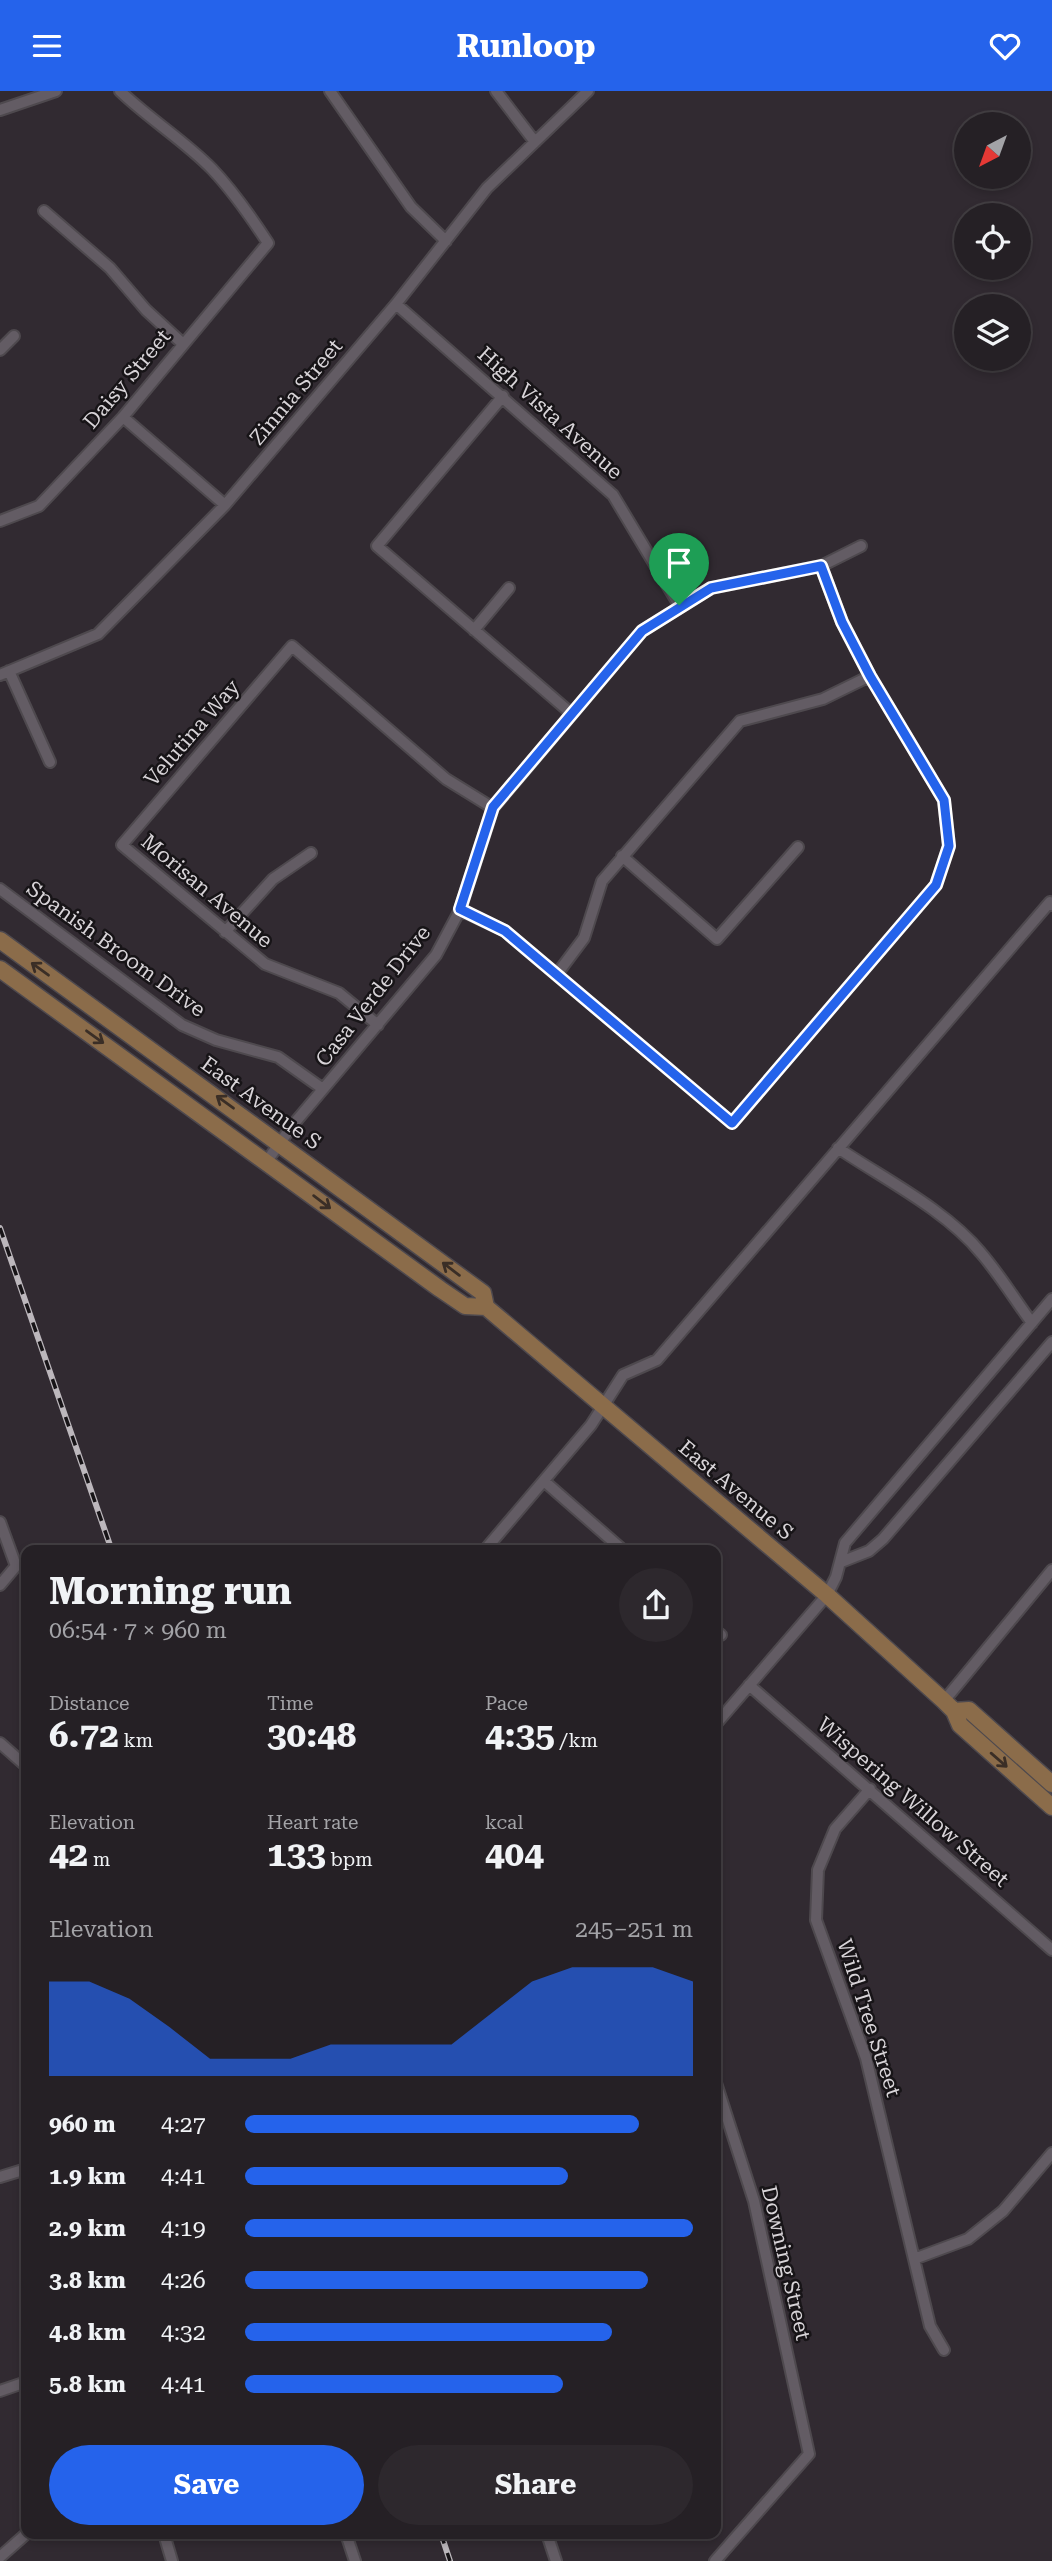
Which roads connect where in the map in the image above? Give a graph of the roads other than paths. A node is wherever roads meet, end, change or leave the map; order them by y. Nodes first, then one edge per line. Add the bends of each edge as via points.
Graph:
1 (56, 91) edge
2 (120, 91) edge
3 (330, 91) edge
4 (496, 91) edge
5 (588, 91) edge
6 (0, 110) edge
7 (535, 142) junction
8 (44, 211) dead end
9 (446, 241) junction
10 (396, 304) junction
11 (14, 336) dead end
12 (182, 343) junction
13 (0, 350) edge
14 (503, 396) junction
15 (123, 417) junction
16 (225, 505) junction
17 (0, 521) edge
18 (861, 546) dead end
19 (821, 566) junction
20 (509, 588) dead end
21 (679, 605) junction
22 (474, 630) junction
23 (5, 673) edge
24 (870, 676) junction
25 (572, 714) junction
26 (50, 762) dead end
27 (493, 807) junction
28 (122, 845) joint
29 (798, 847) dead end
30 (311, 853) dead end
31 (622, 856) junction
32 (0, 889) edge
33 (1052, 905) edge
34 (460, 909) junction
35 (225, 932) junction
36 (0, 940) edge
37 (0, 969) edge
38 (556, 974) junction
39 (378, 1025) junction
40 (323, 1089) junction
41 (280, 1142) junction
42 (838, 1148) junction
43 (267, 1161) junction
44 (1052, 1300) edge
45 (486, 1307) junction
46 (1032, 1323) junction
47 (1052, 1342) edge
48 (603, 1404) junction
49 (544, 1481) junction
50 (0, 1522) edge
51 (489, 1545) edge
52 (617, 1545) edge
53 (841, 1562) junction
54 (1052, 1570) edge
55 (0, 1585) edge
56 (827, 1595) junction
57 (749, 1685) junction
58 (949, 1706) junction
59 (721, 1718) edge
60 (0, 1743) edge
61 (21, 1760) edge
62 (1052, 1784) edge
63 (870, 1789) junction
64 (1052, 1807) edge
65 (1052, 1949) edge
66 (721, 2105) edge
67 (1052, 2153) edge
68 (21, 2171) edge
69 (0, 2177) edge
70 (914, 2259) junction
71 (944, 2350) dead end
72 (21, 2384) edge
73 (0, 2391) edge
74 (21, 2538) edge
75 (165, 2539) edge
76 (348, 2539) edge
77 (549, 2539) edge
78 (0, 2557) edge
79 (172, 2561) edge
80 (355, 2561) edge
81 (556, 2561) edge
82 (715, 2561) edge

1 - 6 street
2 - 12 street, Daisy Street via 211,167 268,243
3 - 9 street via 411,207
4 - 7 street
5 - 7 street, Zinnia Street
7 - 9 street, Zinnia Street via 487,188
8 - 12 street via 110,268
9 - 10 street, Zinnia Street
10 - 14 street, High Vista Avenue
10 - 16 street, Zinnia Street
11 - 13 street
12 - 15 street, Daisy Street
14 - 21 street, High Vista Avenue via 613,495
14 - 22 street via 377,546
15 - 16 street
15 - 17 street, Daisy Street via 39,506
16 - 23 street, Zinnia Street via 98,634
18 - 19 street, Casa Verde Drive
19 - 21 street, Casa Verde Drive via 711,588
19 - 24 street via 842,622
20 - 22 street
21 - 25 street, Casa Verde Drive via 642,631
22 - 25 street
23 - 26 street
24 - 31 street via 823,699 740,720
24 - 38 street via 944,800 949,846 936,885 732,1123
25 - 27 street, Casa Verde Drive
27 - 28 street, Velutina Way via 446,779 292,646
27 - 34 street, Casa Verde Drive
28 - 35 street, Morisan Avenue
29 - 31 street via 717,939
30 - 35 street via 273,879
31 - 38 street via 602,881 584,938
32 - 40 street, Spanish Broom Drive via 182,1025 278,1057
33 - 42 street via 1050,902
34 - 38 street via 505,931
34 - 39 street, Casa Verde Drive via 436,955
35 - 39 street, Morisan Avenue via 265,964 339,993
41 -> 36 main road, East Avenue S
37 -> 43 main road, East Avenue S
39 - 40 street, Casa Verde Drive
40 - 41 street, Casa Verde Drive
41 - 43 street, Casa Verde Drive
45 -> 41 main road, East Avenue S via 483,1293
42 - 46 street via 909,1191 980,1251
42 - 48 street via 657,1360 623,1375
43 -> 45 main road, East Avenue S via 465,1306
44 - 46 street
45 - 48 main road, East Avenue S
46 - 53 street via 845,1543
47 - 53 street via 883,1539 869,1551
48 - 49 street
48 - 56 main road, East Avenue S
49 - 51 street
49 - 52 street
50 - 55 street via 16,1566
53 - 56 street
54 - 58 street
56 - 57 street
56 - 58 main road, East Avenue S
57 - 59 street
57 - 63 street, Wispering Willow Street
58 - 62 main road, East Avenue S via 968,1710
58 -> 64 main road, East Avenue S via 960,1725
60 - 61 street
63 - 65 street, Wispering Willow Street
63 - 70 street, Wild Tree Street via 835,1829 818,1870 816,1920 866,2058
66 - 82 street, Downing Street via 754,2201 809,2454
67 - 70 street via 1003,2211 968,2239
68 - 69 street
70 - 71 street, Wild Tree Street via 930,2326
72 - 73 street
74 - 78 street
75 - 79 street
76 - 80 street
77 - 81 street

